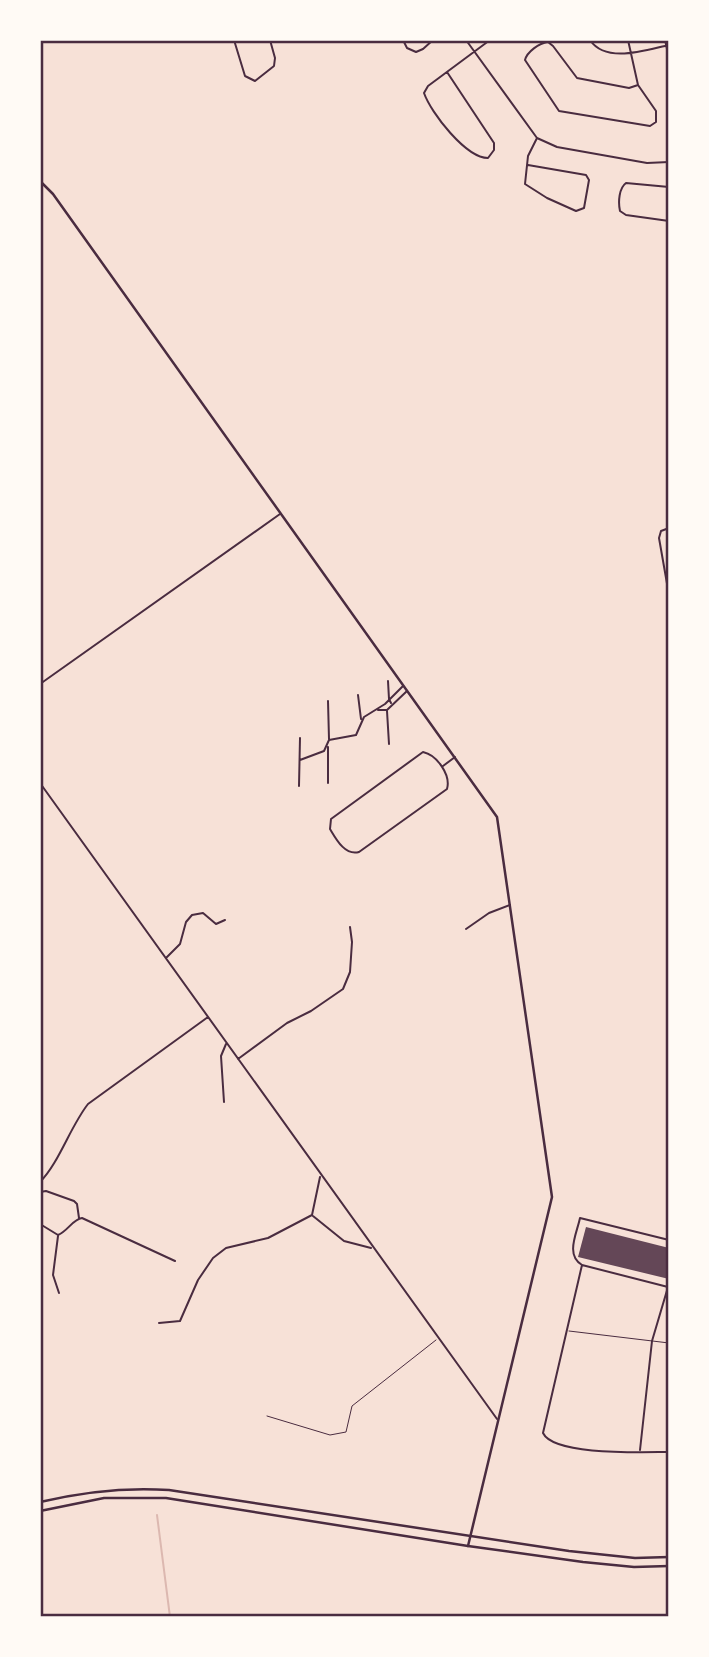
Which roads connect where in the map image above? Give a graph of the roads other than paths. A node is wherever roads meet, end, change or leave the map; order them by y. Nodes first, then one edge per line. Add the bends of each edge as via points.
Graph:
1 (234, 40) edge
2 (270, 40) edge
3 (403, 40) edge
4 (433, 40) edge
5 (466, 40) edge
6 (490, 40) edge
7 (590, 40) edge
8 (628, 40) edge
9 (665, 40) edge
10 (667, 45) edge
11 (474, 52) junction
12 (632, 52) junction
13 (669, 58) edge
14 (447, 72) junction
15 (638, 85) junction
16 (537, 138) junction
17 (669, 162) edge
18 (528, 165) junction
19 (40, 181) edge
20 (669, 187) edge
21 (669, 221) edge
22 (281, 513) junction
23 (669, 528) edge
24 (669, 595) edge
25 (388, 681) dead end
26 (40, 684) edge
27 (404, 685) junction
28 (408, 691) junction
29 (358, 695) dead end
30 (389, 699) junction
31 (328, 701) dead end
32 (392, 704) junction
33 (377, 710) junction
34 (387, 710) junction
35 (362, 720) junction
36 (300, 738) dead end
37 (329, 740) junction
38 (389, 744) dead end
39 (328, 746) junction
40 (455, 757) junction
41 (300, 760) junction
42 (442, 767) junction
43 (40, 783) edge
44 (328, 783) dead end
45 (299, 786) dead end
46 (338, 842) junction
47 (334, 844) dead end
48 (511, 905) junction
49 (225, 920) dead end
50 (350, 927) dead end
51 (467, 929) dead end
52 (167, 958) junction
53 (208, 1017) junction
54 (227, 1043) junction
55 (238, 1059) junction
56 (224, 1102) dead end
57 (321, 1175) junction
58 (40, 1182) edge
59 (40, 1192) edge
60 (312, 1215) junction
61 (79, 1218) junction
62 (40, 1224) edge
63 (58, 1235) junction
64 (669, 1240) edge
65 (373, 1249) junction
66 (175, 1261) dead end
67 (582, 1265) junction
68 (668, 1287) edge
69 (59, 1293) dead end
70 (159, 1324) dead end
71 (567, 1331) junction
72 (652, 1341) junction
73 (669, 1343) edge
74 (497, 1420) junction
75 (640, 1451) junction
76 (669, 1452) edge
77 (40, 1502) edge
78 (40, 1511) edge
79 (470, 1536) junction
80 (468, 1546) junction
81 (669, 1557) edge
82 (669, 1566) edge

1 - 2 street via 248,79 258,80 273,68
3 - 4 street via 416,52
5 - 11 street
6 - 11 street
7 - 12 street via 598,49
8 - 12 street
9 - 10 street
10 - 12 street
10 - 13 street
11 - 14 street
11 - 16 street
12 - 15 street
14 - 14 street via 426,88 427,100 458,140 488,158 494,143
15 - 15 street via 657,113 650,126 563,112 525,58 548,42 577,78 629,88
16 - 17 street via 557,147 647,163
16 - 18 street
18 - 18 street via 527,186 576,211 584,208 586,175
19 - 22 street
20 - 21 street via 626,183 619,207 626,215
22 - 26 street
22 - 27 street
23 - 24 street via 659,536
25 - 30 street
27 - 28 street
27 - 30 street
28 - 32 street
28 - 40 street
29 - 35 street
30 - 32 street
30 - 33 street
31 - 37 street
32 - 34 street
33 - 34 street
33 - 35 street
34 - 38 street
35 - 37 street via 356,735
36 - 41 street
37 - 39 street
39 - 41 street
39 - 44 street
40 - 42 street
40 - 48 street via 497,817
41 - 45 street
42 - 46 street via 449,781 446,790 356,853
42 - 46 street via 423,752 335,815 330,827
43 - 52 street
46 - 47 street
48 - 51 street via 489,913
48 - 74 street via 552,1197
49 - 52 street via 218,924 203,913 192,915 179,946
50 - 55 street via 350,972 343,989
52 - 53 street
53 - 54 street
53 - 58 street via 88,1104
54 - 55 street
54 - 56 street via 221,1056
55 - 57 street
57 - 60 street
57 - 65 street
59 - 61 street via 76,1202
60 - 65 street via 344,1241
60 - 70 street via 268,1238 219,1252 198,1280 180,1321
61 - 63 street
61 - 66 street
62 - 63 street
63 - 69 street via 53,1275
64 - 67 street via 580,1218 572,1254
65 - 74 street
67 - 68 street
67 - 71 street
68 - 72 street
71 - 72 lane
71 - 75 street via 545,1438 579,1448
72 - 73 lane
72 - 75 street
74 - 79 street
75 - 76 street
77 - 79 street via 76,1494 169,1490
78 - 80 street via 104,1499 155,1497
79 - 80 street
79 - 81 street via 611,1556
80 - 82 street via 583,1562

